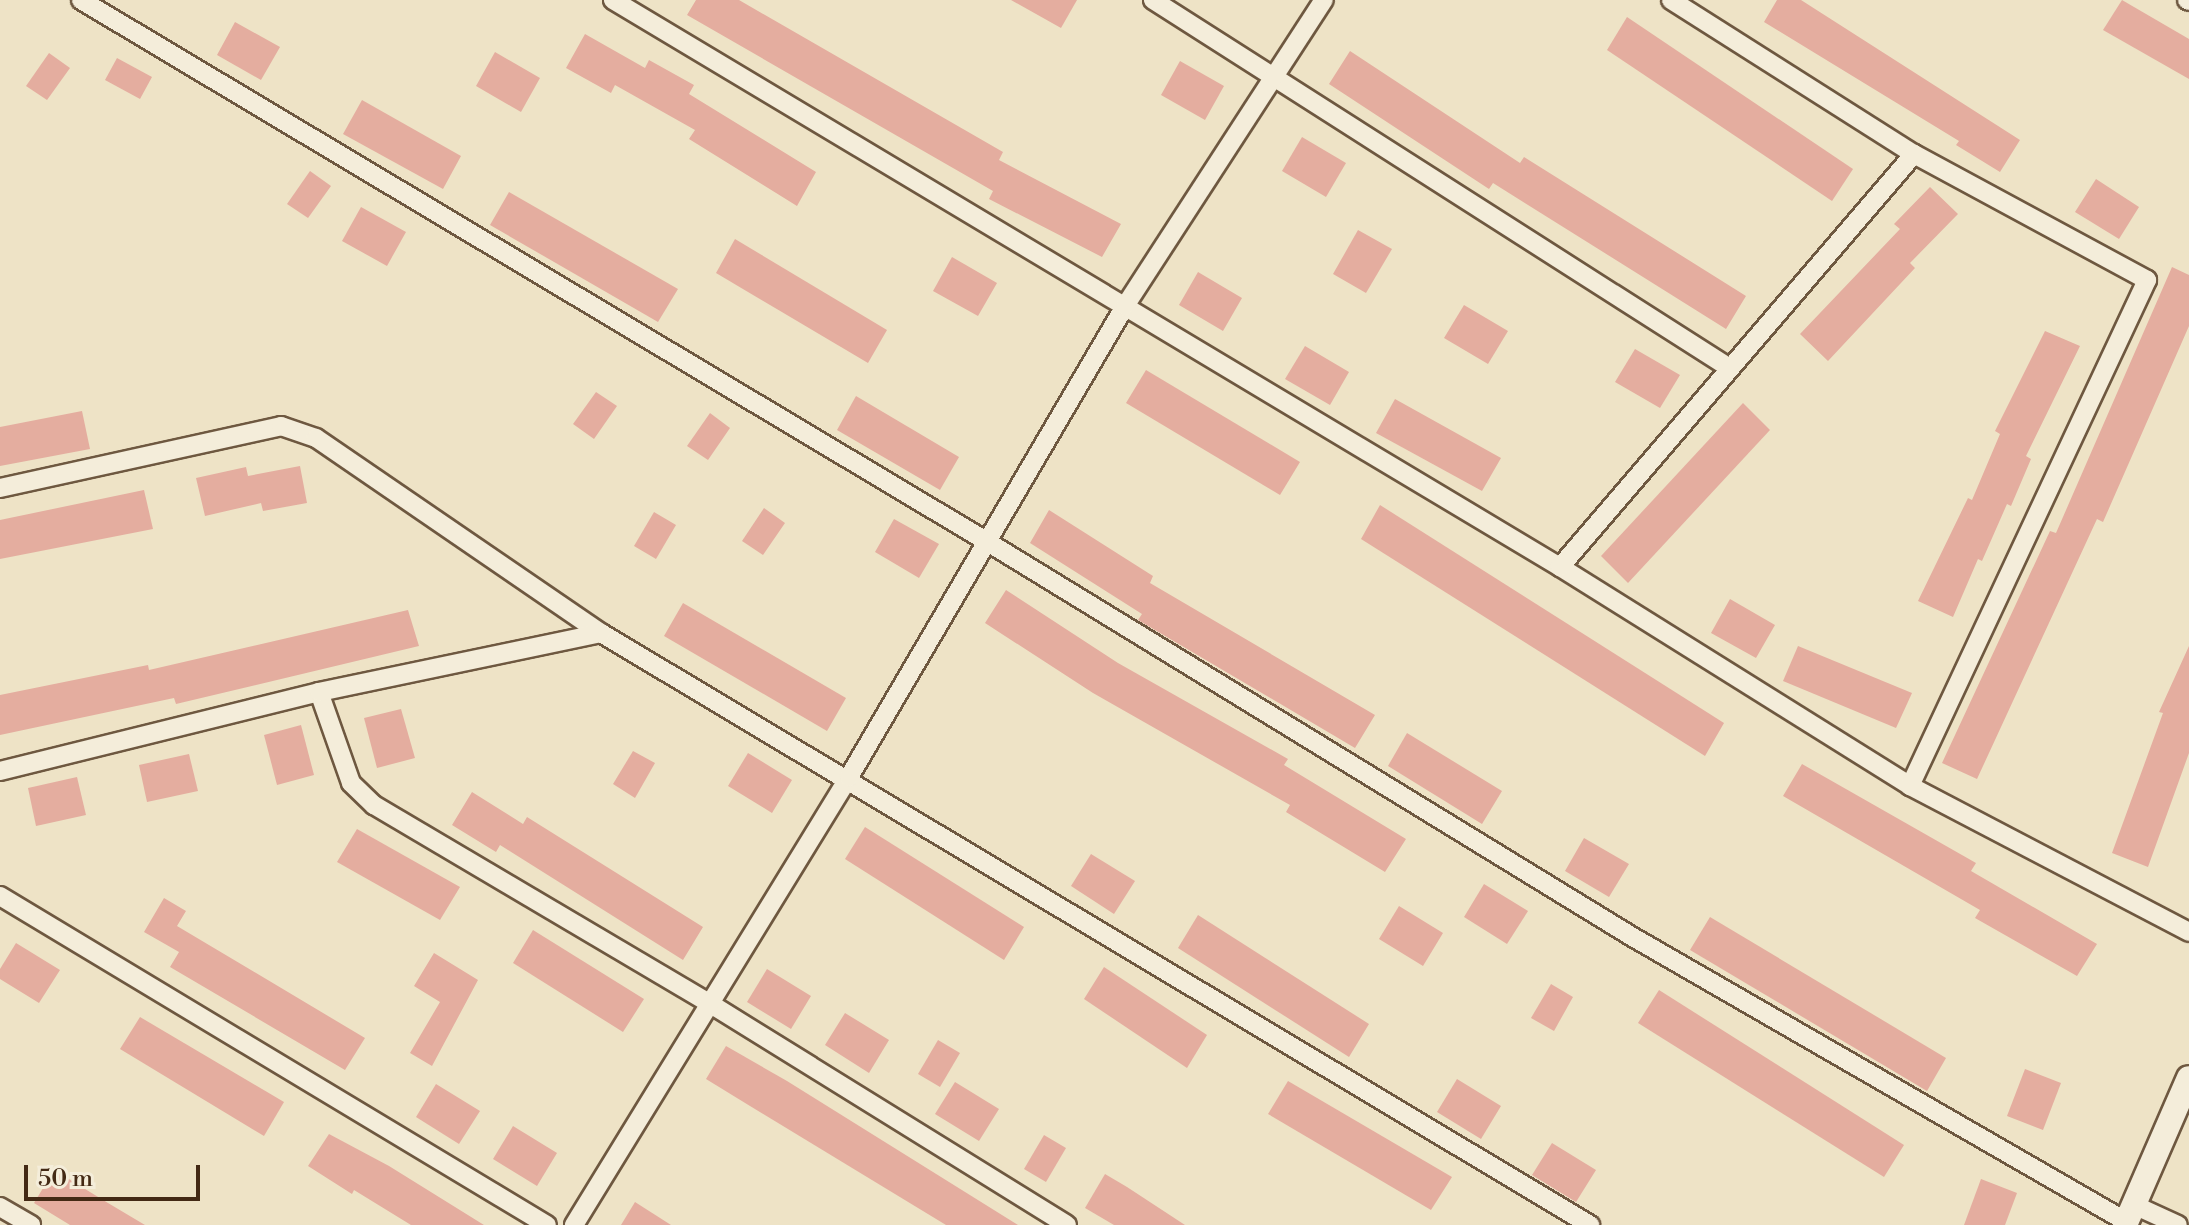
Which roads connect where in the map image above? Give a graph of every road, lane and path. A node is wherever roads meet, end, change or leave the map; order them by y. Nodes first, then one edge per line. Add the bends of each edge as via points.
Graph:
1 (81, 0) edge
2 (613, 0) edge
3 (1153, 0) edge
4 (1324, 0) edge
5 (1671, 0) edge
6 (1277, 76) junction
7 (1914, 154) junction
8 (1125, 306) junction
9 (1728, 367) junction
10 (0, 488) edge
11 (986, 541) junction
12 (1560, 567) junction
13 (601, 633) junction
14 (319, 692) junction
15 (0, 771) edge
16 (849, 777) junction
17 (1910, 786) junction
18 (0, 896) edge
19 (2189, 932) edge
20 (709, 1003) junction
21 (2189, 1078) edge
22 (0, 1207) edge
23 (2129, 1217) edge
24 (31, 1225) edge
25 (547, 1225) edge
26 (574, 1225) edge
27 (1067, 1225) edge
28 (1590, 1225) edge
29 (2178, 1225) edge

1 - 11 street
2 - 8 street
3 - 6 street
4 - 6 street
5 - 7 street
6 - 8 street
6 - 9 street
7 - 9 street
7 - 17 street via 2147,280
8 - 11 street
8 - 12 street
9 - 12 street
10 - 13 street via 281,426 316,438
11 - 16 street
11 - 23 street via 1631,936
12 - 17 street
13 - 14 street
13 - 16 street
14 - 15 street
14 - 20 street via 351,783 374,805
16 - 20 street
16 - 28 street
17 - 19 street
18 - 25 street
20 - 26 street
20 - 27 street
21 - 23 street
22 - 24 street
23 - 29 street

